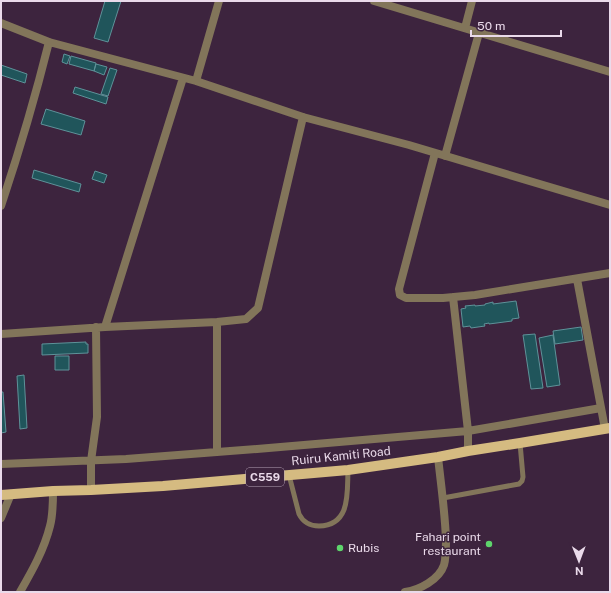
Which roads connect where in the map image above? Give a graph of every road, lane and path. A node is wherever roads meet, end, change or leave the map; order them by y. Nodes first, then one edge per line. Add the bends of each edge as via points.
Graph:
1 (219, 1) edge
2 (374, 1) edge
3 (472, 1) edge
4 (1, 23) edge
5 (465, 28) junction
6 (479, 33) junction
7 (49, 42) junction
8 (610, 72) edge
9 (183, 78) junction
10 (196, 81) junction
11 (303, 117) junction
12 (435, 153) junction
13 (445, 156) junction
14 (610, 205) edge
15 (1, 206) edge
16 (610, 273) edge
17 (577, 279) junction
18 (454, 297) junction
19 (217, 322) junction
20 (105, 327) junction
21 (96, 328) junction
22 (1, 334) edge
23 (601, 408) junction
24 (607, 429) edge
25 (468, 431) junction
26 (520, 443) junction
27 (468, 450) junction
28 (216, 452) junction
29 (438, 457) junction
30 (91, 461) junction
31 (1, 464) edge
32 (348, 470) junction
33 (289, 475) junction
34 (91, 490) junction
35 (53, 491) junction
36 (6, 495) edge
37 (442, 498) junction
38 (1, 518) edge
39 (20, 592) edge
40 (404, 592) edge

1 - 10 street
2 - 5 street
3 - 5 street
4 - 7 street
5 - 6 street
6 - 8 street
6 - 13 street
7 - 9 street
7 - 15 street via 16,162
9 - 10 street
9 - 20 street
10 - 11 street
11 - 12 street
11 - 19 street via 258,308 246,320
12 - 13 street
12 - 18 street via 399,289 400,295 406,298
13 - 14 street
16 - 17 street
17 - 18 street
17 - 23 street
18 - 25 street
19 - 20 street
19 - 28 street
20 - 21 street
21 - 22 street
21 - 30 street via 97,417
23 - 24 street
23 - 25 street
24 - 26 main road, Ruiru Kamiti Road / C559
25 - 27 street
25 - 28 street
26 - 27 main road, Ruiru Kamiti Road / C559
26 - 37 lane via 523,477 519,484
27 - 29 main road, Ruiru Kamiti Road / C559
28 - 30 street
29 - 32 main road, Ruiru Kamiti Road / C559
29 - 37 street
30 - 31 street
30 - 34 street
32 - 33 main road, Ruiru Kamiti Road / C559
32 - 33 lane via 347,500 342,515 333,523 323,526 308,524 298,514
33 - 34 main road, Ruiru Kamiti Road / C559
34 - 35 main road, Ruiru Kamiti Road / C559
35 - 36 main road, Ruiru Kamiti Road / C559
35 - 39 street via 50,525 38,560
36 - 38 street
37 - 40 street via 446,547 444,565 437,577

